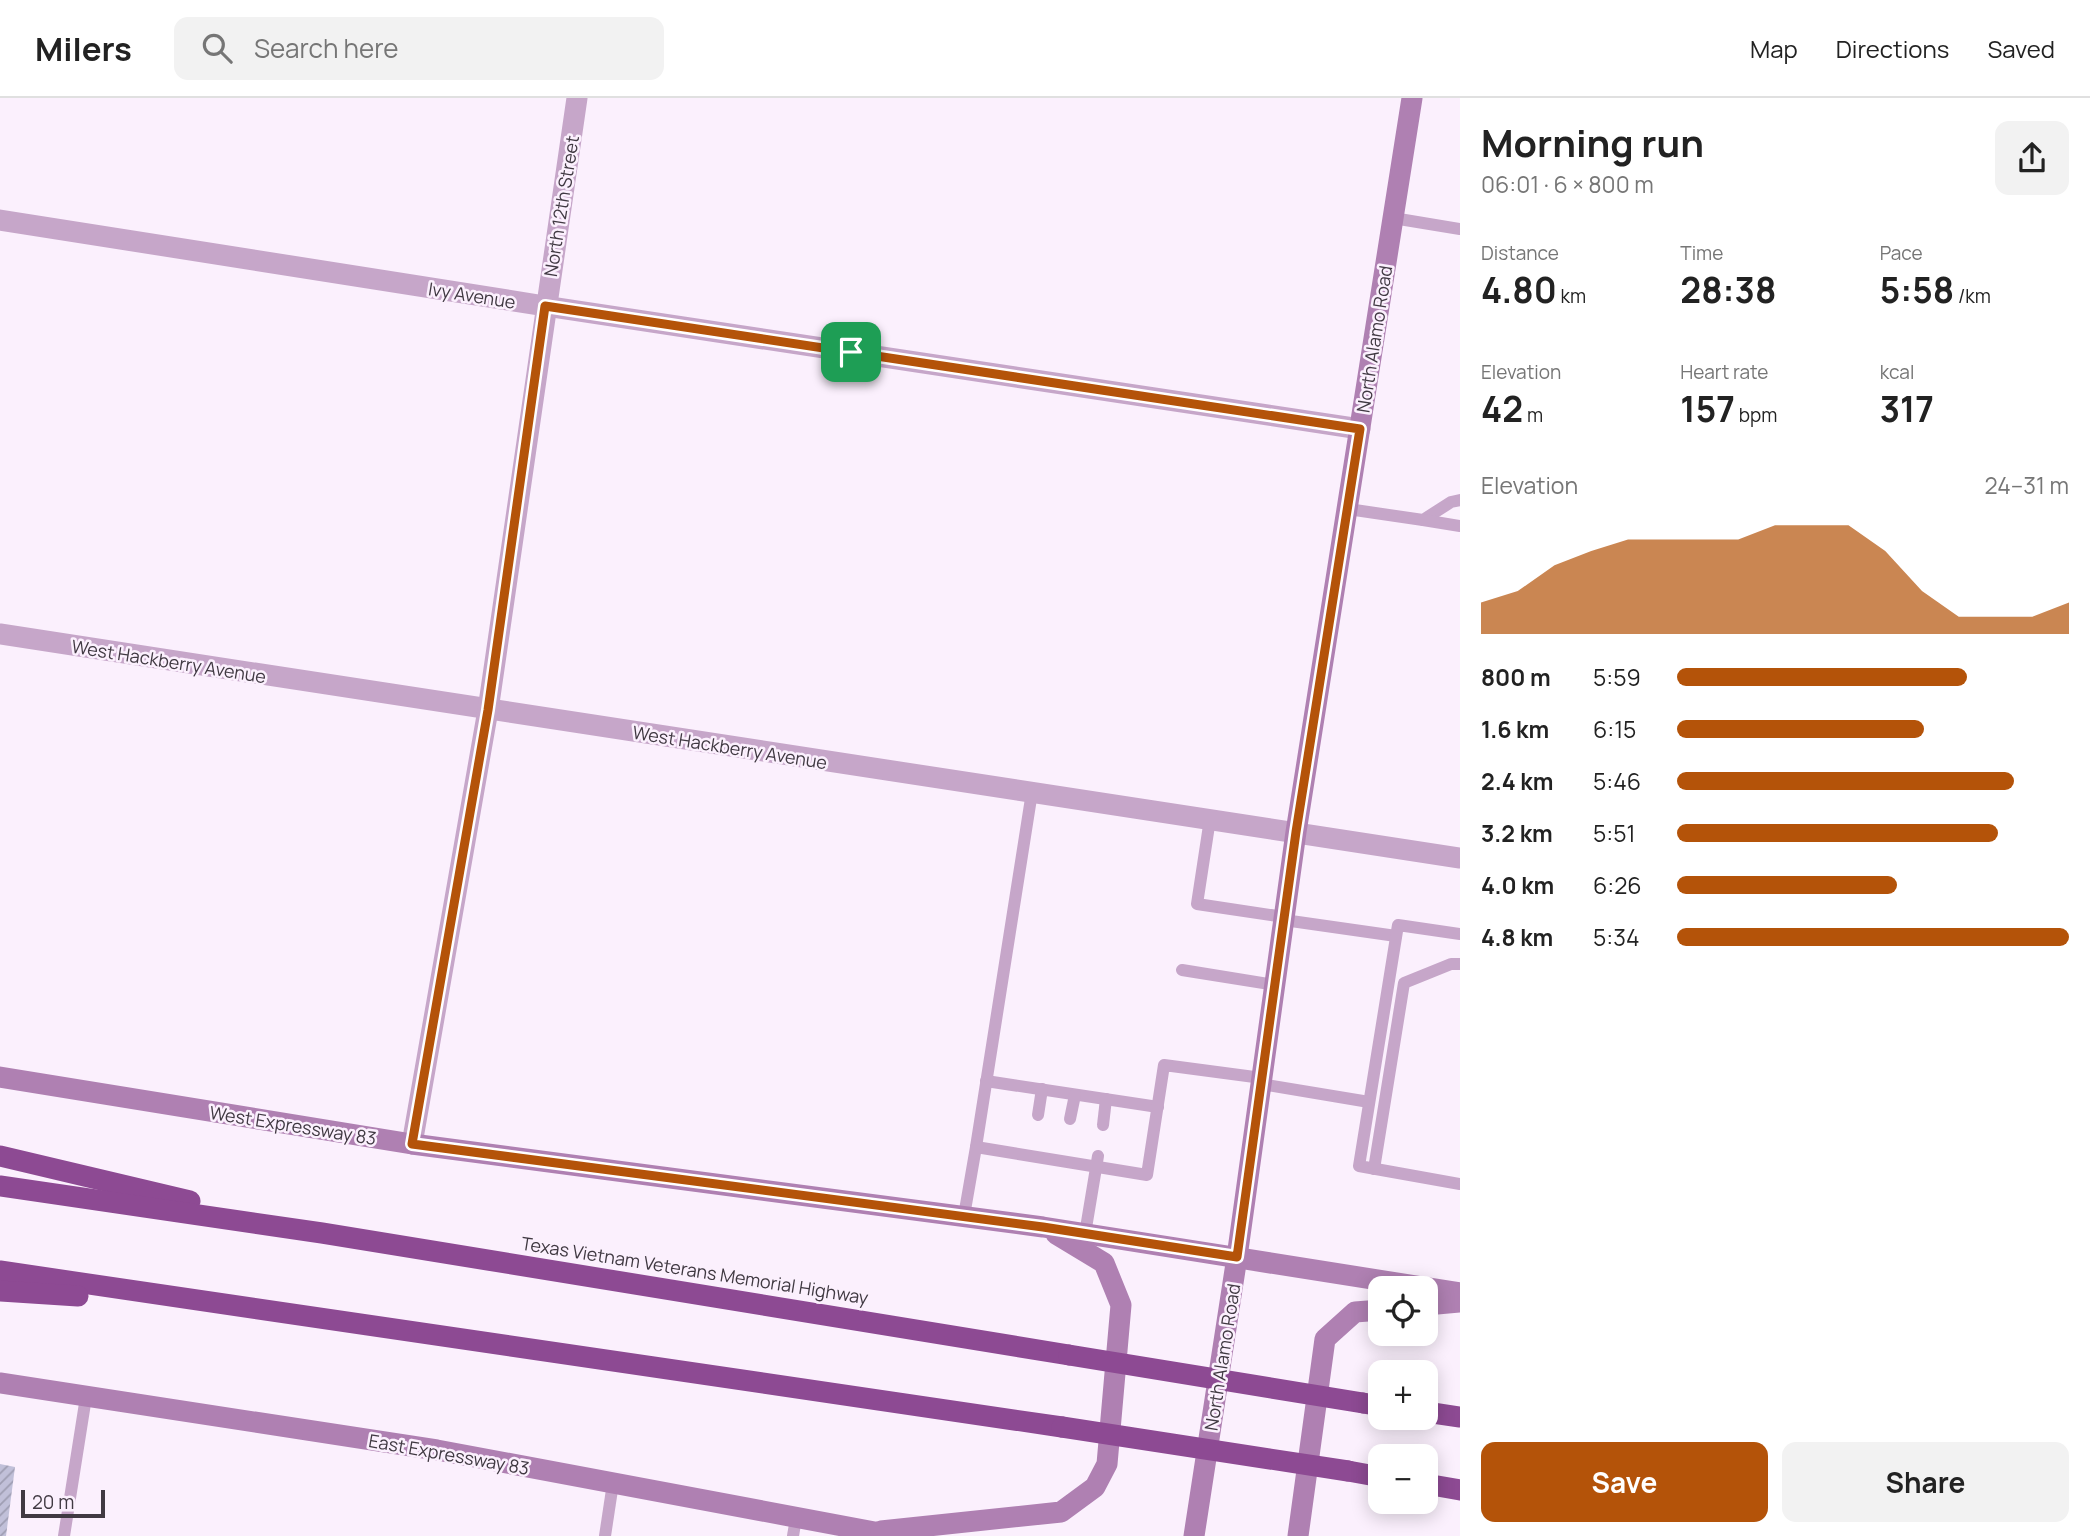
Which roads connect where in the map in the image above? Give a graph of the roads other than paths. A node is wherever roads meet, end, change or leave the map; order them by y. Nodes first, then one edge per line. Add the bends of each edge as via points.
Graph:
1 (577, 98) edge
2 (1412, 98) edge
3 (1393, 218) junction
4 (0, 220) edge
5 (1460, 229) edge
6 (545, 306) junction
7 (1360, 429) junction
8 (1460, 500) edge
9 (1348, 509) junction
10 (1423, 520) junction
11 (1460, 526) edge
12 (0, 634) edge
13 (488, 710) junction
14 (1032, 792) junction
15 (1210, 819) junction
16 (1296, 832) junction
17 (1460, 858) edge
18 (1284, 919) junction
19 (1460, 934) edge
20 (1396, 936) junction
21 (1460, 964) edge
22 (1182, 970) dead end
23 (1275, 985) junction
24 (0, 1077) edge
25 (986, 1081) junction
26 (1261, 1081) junction
27 (1042, 1090) junction
28 (1074, 1095) junction
29 (1106, 1099) junction
30 (1369, 1102) junction
31 (1158, 1107) junction
32 (1038, 1115) dead end
33 (1070, 1119) dead end
34 (1102, 1125) dead end
35 (412, 1144) junction
36 (975, 1147) junction
37 (0, 1156) edge
38 (1097, 1161) junction
39 (1374, 1169) junction
40 (1460, 1184) edge
41 (0, 1186) edge
42 (964, 1216) junction
43 (1043, 1227) junction
44 (322, 1233) junction
45 (1086, 1234) junction
46 (1237, 1257) junction
47 (0, 1271) edge
48 (0, 1291) edge
49 (1460, 1293) edge
50 (1460, 1302) edge
51 (1438, 1304) edge
52 (215, 1305) junction
53 (1368, 1311) edge
54 (0, 1383) edge
55 (86, 1397) junction
56 (1368, 1403) edge
57 (1438, 1414) edge
58 (1460, 1417) edge
59 (1368, 1475) edge
60 (613, 1483) junction
61 (1438, 1486) edge
62 (1460, 1490) edge
63 (795, 1527) edge
64 (872, 1532) junction
65 (64, 1536) edge
66 (605, 1536) edge
67 (896, 1536) edge
68 (1194, 1536) edge
69 (1298, 1536) edge

1 - 6 street, North 12th Street
2 - 3 main road, North Alamo Road
3 - 5 lane
3 - 7 main road, North Alamo Road
4 - 6 street, Ivy Avenue
6 - 7 street, Ivy Avenue
6 - 13 street, North 12th Street
7 - 9 main road, North Alamo Road
8 - 10 lane
9 - 10 lane
9 - 16 main road, North Alamo Road
10 - 11 lane
12 - 13 street, West Hackberry Avenue
13 - 14 street, West Hackberry Avenue
13 - 35 street, North 12th Street
14 - 15 street, West Hackberry Avenue
14 - 25 lane
15 - 16 street, West Hackberry Avenue
15 - 18 lane via 1198,904
16 - 17 street, West Hackberry Avenue
16 - 18 main road, North Alamo Road
18 - 20 lane
18 - 23 main road, North Alamo Road
19 - 20 lane via 1398,925
20 - 30 lane
21 - 39 lane via 1404,983
22 - 23 lane
23 - 26 main road, North Alamo Road
24 - 35 main road, West Expressway 83
25 - 27 lane
25 - 36 lane
26 - 30 lane
26 - 31 lane via 1164,1065
26 - 46 main road, North Alamo Road
27 - 28 lane
27 - 32 lane
28 - 29 lane
28 - 33 lane
29 - 31 lane
29 - 34 lane
30 - 39 lane via 1359,1166
31 - 38 lane via 1147,1175
35 - 42 main road, West Expressway 83
36 - 38 lane via 1032,1150
36 - 42 lane
37 - 44 highway
38 - 45 lane
39 - 40 lane
41 - 44 highway, Texas Vietnam Veterans Memorial Highway
42 - 43 main road, West Expressway 83
43 - 45 main road, West Expressway 83
43 - 64 main road via 1104,1263 1121,1305 1107,1464 1095,1488 1061,1512
44 - 56 highway, Texas Vietnam Veterans Memorial Highway, bridge
45 - 46 main road, West Expressway 83
46 - 49 main road, West Expressway 83
46 - 68 main road, North Alamo Road
47 - 52 highway
48 - 52 highway
50 - 51 main road
52 - 59 highway, bridge
53 - 69 main road via 1355,1312 1325,1339
54 - 55 main road, East Expressway 83
55 - 60 main road, East Expressway 83 via 437,1450
55 - 65 lane
57 - 58 highway
60 - 63 main road, East Expressway 83
60 - 66 lane
61 - 62 highway
63 - 64 main road, East Expressway 83
64 - 67 main road, East Expressway 83

